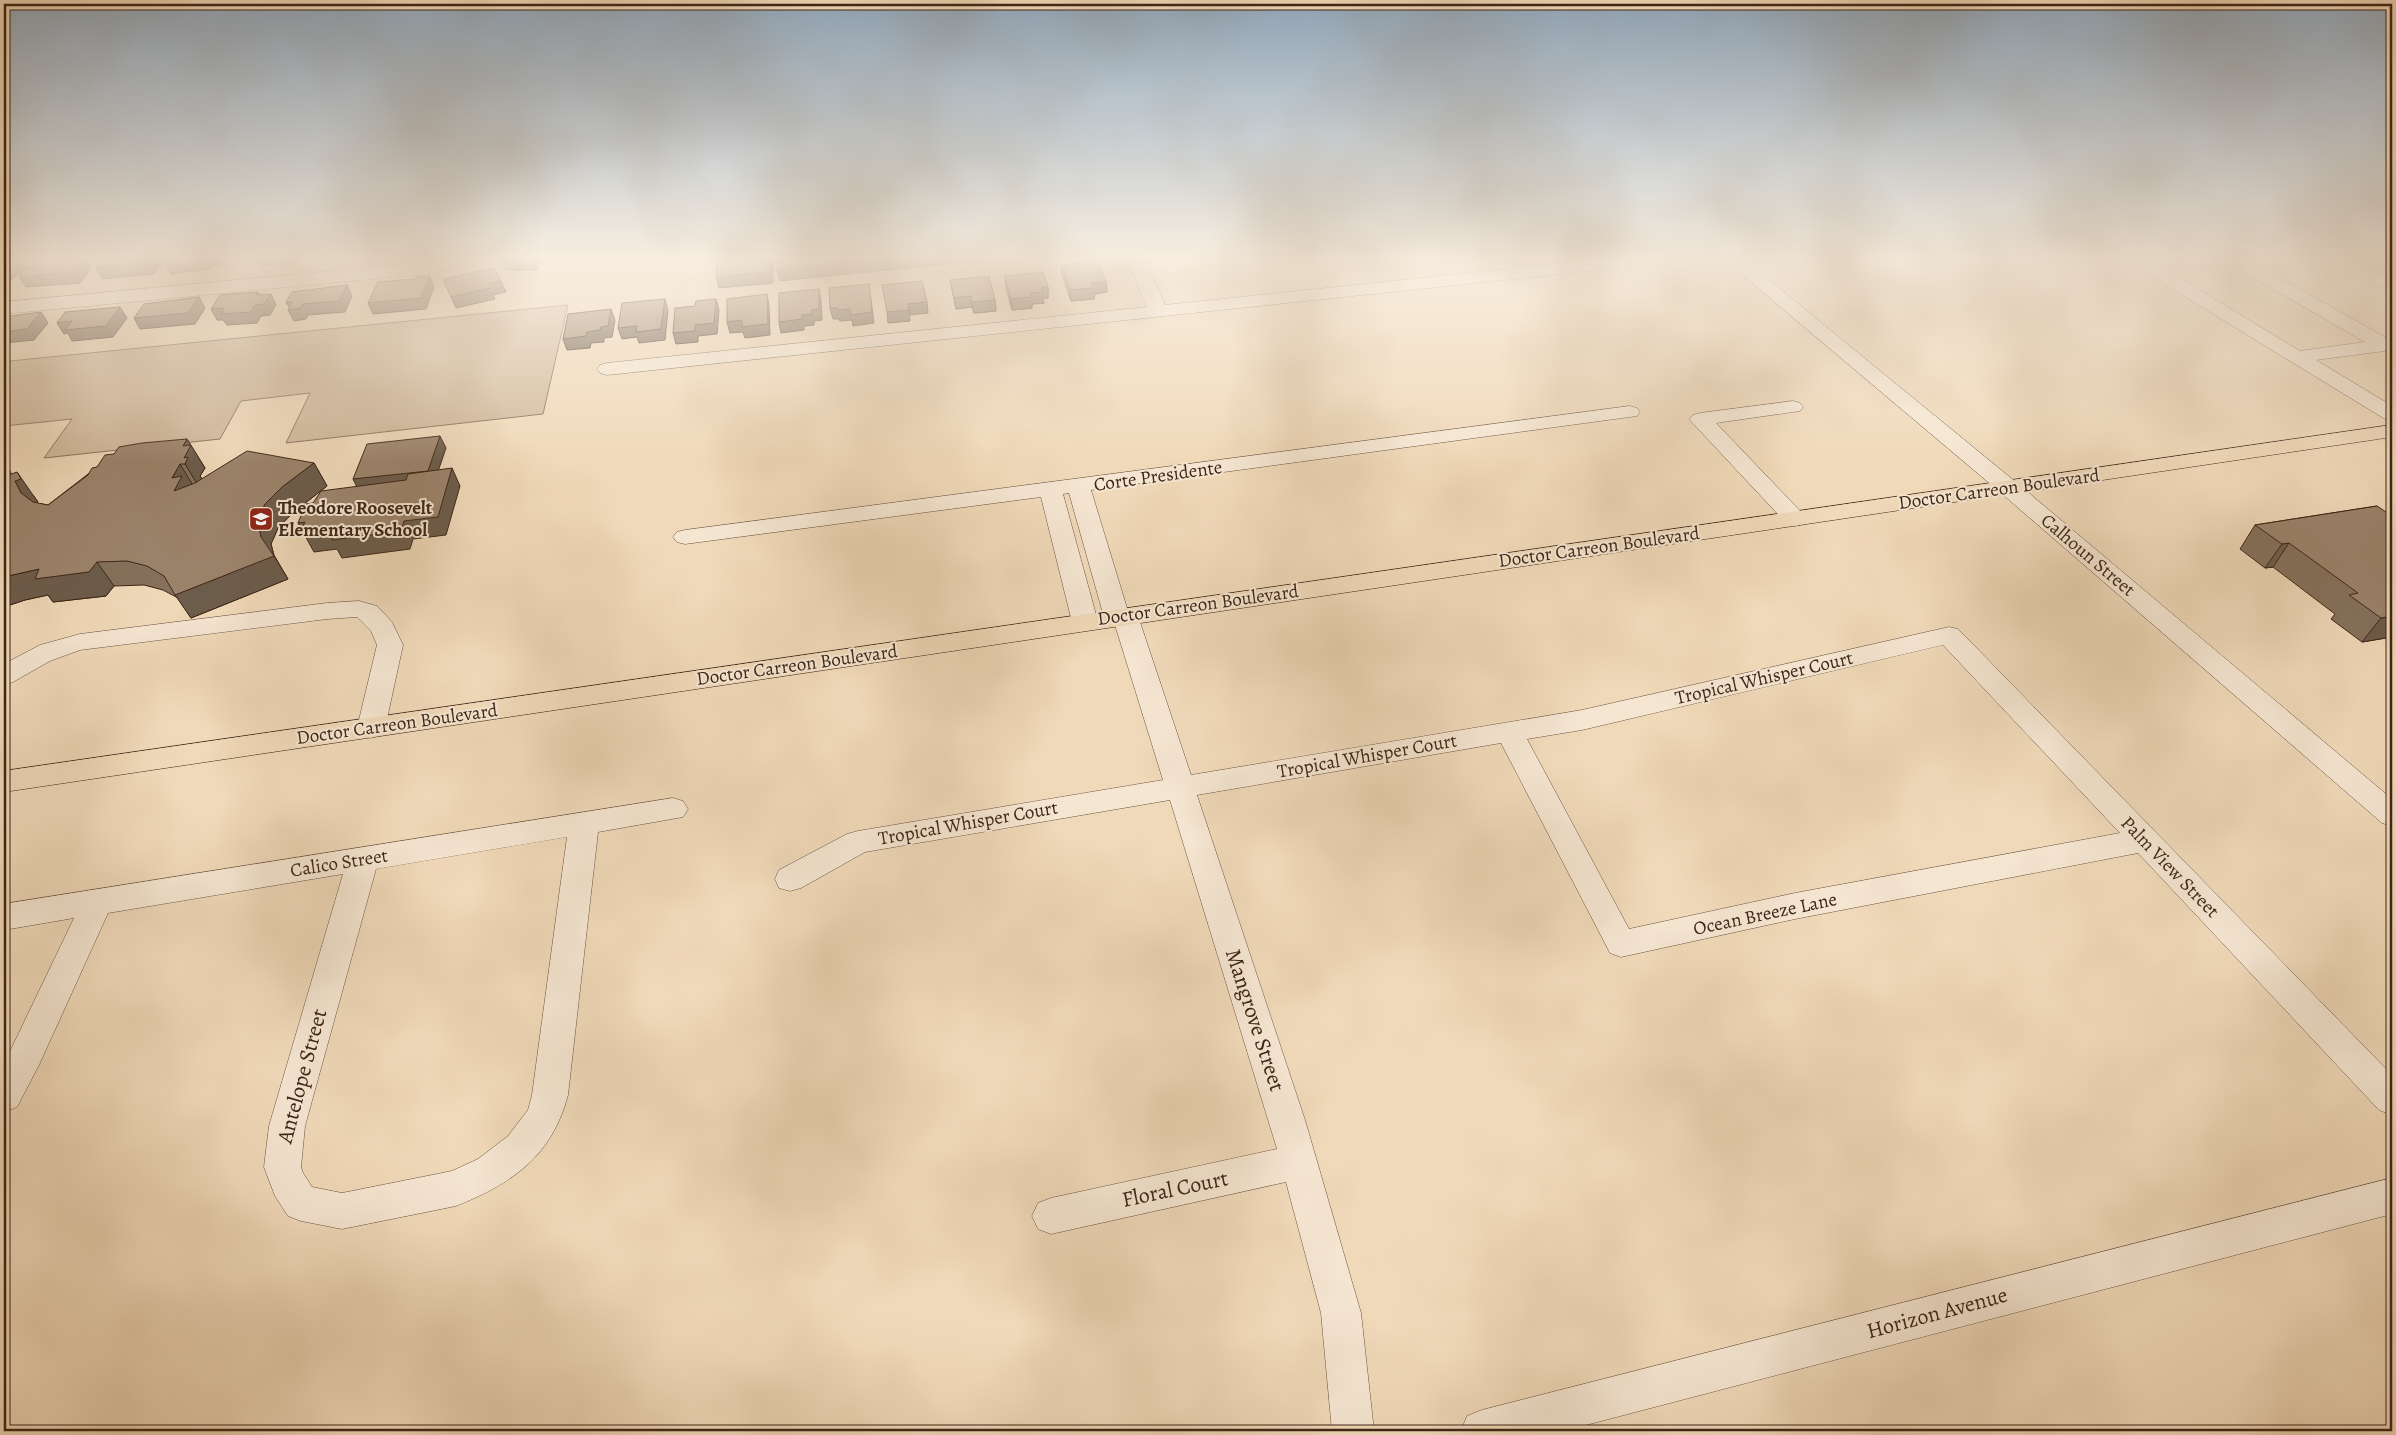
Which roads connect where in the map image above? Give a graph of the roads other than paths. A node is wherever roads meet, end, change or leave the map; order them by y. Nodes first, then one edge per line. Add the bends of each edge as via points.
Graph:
1 (997, 328) edge
2 (1816, 328) edge
3 (2249, 328) edge
4 (2360, 328) edge
5 (2389, 344) edge
6 (2296, 357) junction
7 (607, 369) dead end
8 (1793, 406) dead end
9 (1630, 412) dead end
10 (2392, 415) edge
11 (2392, 431) edge
12 (1078, 486) junction
13 (2009, 488) junction
14 (1051, 490) junction
15 (1795, 519) junction
16 (685, 537) dead end
17 (1121, 617) junction
18 (1085, 622) junction
19 (1948, 635) joint
20 (4, 676) edge
21 (371, 728) junction
22 (1509, 732) junction
23 (4, 782) edge
24 (1179, 788) junction
25 (673, 809) dead end
26 (2392, 815) edge
27 (584, 823) junction
28 (2144, 840) junction
29 (363, 858) junction
30 (790, 879) dead end
31 (97, 902) junction
32 (4, 917) edge
33 (4, 1096) edge
34 (2392, 1099) edge
35 (1299, 1162) junction
36 (2392, 1196) edge
37 (1051, 1216) dead end
38 (1352, 1431) edge
39 (1482, 1431) edge

1 - 7 street
2 - 13 street, Calhoun Street
3 - 6 street
4 - 5 street
5 - 6 street
6 - 10 street
8 - 15 street via 1700,419
9 - 12 street, Corte Presidente
11 - 13 main road, Doctor Carreon Boulevard
12 - 14 street, Corte Presidente
12 - 17 street, Mangrove Street
13 - 15 main road, Doctor Carreon Boulevard
13 - 26 street, Calhoun Street
14 - 16 street, Corte Presidente
14 - 18 street
15 - 17 main road, Doctor Carreon Boulevard
17 - 18 main road, Doctor Carreon Boulevard
17 - 24 street, Mangrove Street
18 - 21 main road, Doctor Carreon Boulevard
19 - 22 street, Tropical Whisper Court via 1582,720
19 - 28 street, Palm View Street
20 - 21 street via 52,648 80,642 359,609 368,612 383,628 390,646
21 - 23 main road, Doctor Carreon Boulevard
22 - 24 street, Tropical Whisper Court
22 - 28 street, Ocean Breeze Lane via 1621,944 1795,906
24 - 30 street, Tropical Whisper Court via 858,842
24 - 35 street, Mangrove Street
25 - 27 street, Calico Street
27 - 29 street, Calico Street
27 - 29 street, Antelope Street via 550,1095 544,1117 521,1148 491,1171 456,1188 342,1211 301,1203 287,1184 280,1159
28 - 34 street, Palm View Street
29 - 31 street, Calico Street
31 - 32 street, Calico Street
31 - 33 street via 22,1065
35 - 37 street, Floral Court
35 - 38 street, Mangrove Street via 1340,1313
36 - 39 street, Horizon Avenue

